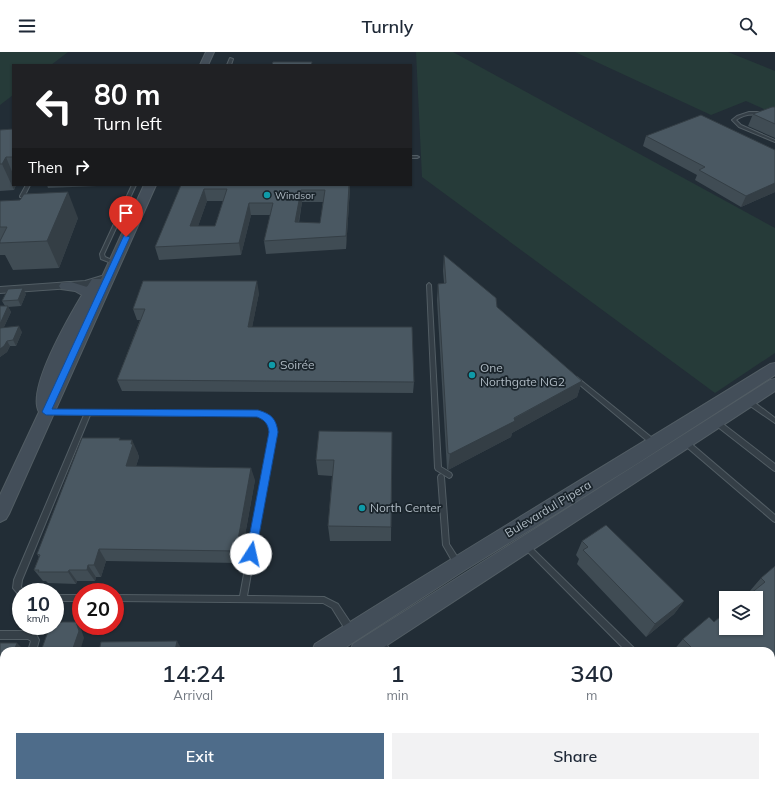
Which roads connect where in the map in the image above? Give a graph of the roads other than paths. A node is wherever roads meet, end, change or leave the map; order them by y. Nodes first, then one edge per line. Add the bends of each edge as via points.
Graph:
1 (210, 52) edge
2 (231, 59) dead end
3 (204, 64) edge
4 (229, 64) edge
5 (775, 118) edge
6 (775, 141) edge
7 (412, 158) edge
8 (417, 158) dead end
9 (27, 186) edge
10 (134, 186) edge
11 (150, 186) edge
12 (22, 196) edge
13 (107, 273) junction
14 (429, 285) dead end
15 (66, 286) junction
16 (0, 290) edge
17 (89, 294) junction
18 (92, 312) junction
19 (775, 368) edge
20 (571, 375) edge
21 (775, 384) edge
22 (748, 401) junction
23 (46, 412) junction
24 (88, 412) junction
25 (775, 421) edge
26 (716, 422) junction
27 (685, 442) junction
28 (654, 444) junction
29 (775, 468) edge
30 (0, 514) edge
31 (775, 519) edge
32 (525, 545) junction
33 (458, 564) junction
34 (18, 583) edge
35 (124, 598) edge
36 (243, 599) junction
37 (352, 632) junction
38 (0, 635) edge
39 (382, 645) edge
40 (33, 647) edge
41 (328, 647) edge
42 (627, 647) edge

1 - 3 main road
2 - 4 lane
5 - 6 lane via 765,113 752,112 734,120 740,126
7 - 8 lane
9 - 12 lane
10 - 13 lane via 102,254
11 - 13 main road
13 - 15 street via 86,284
13 - 17 main road
13 - 18 main road
14 - 33 lane via 438,468 445,476 446,545
15 - 16 street
15 - 17 main road via 80,288
17 - 18 main road via 93,305
17 - 23 main road via 48,377 43,397
18 - 23 main road
19 - 28 main road, Bulevardul Pipera
20 - 28 lane
21 - 22 main road, Bulevardul Pipera
22 - 25 lane
22 - 26 main road, Bulevardul Pipera
23 - 24 lane
23 - 30 main road
24 - 34 lane
24 - 36 lane via 258,414 267,417 273,432
26 - 27 main road, Bulevardul Pipera
26 - 29 lane
27 - 31 lane
27 - 32 main road, Bulevardul Pipera
28 - 33 main road, Bulevardul Pipera
32 - 39 main road, Bulevardul Pipera
32 - 42 lane
33 - 37 main road, Bulevardul Pipera
35 - 36 lane
36 - 37 lane via 324,600 335,606
37 - 41 main road, Bulevardul Pipera
38 - 40 lane via 29,635 35,640

